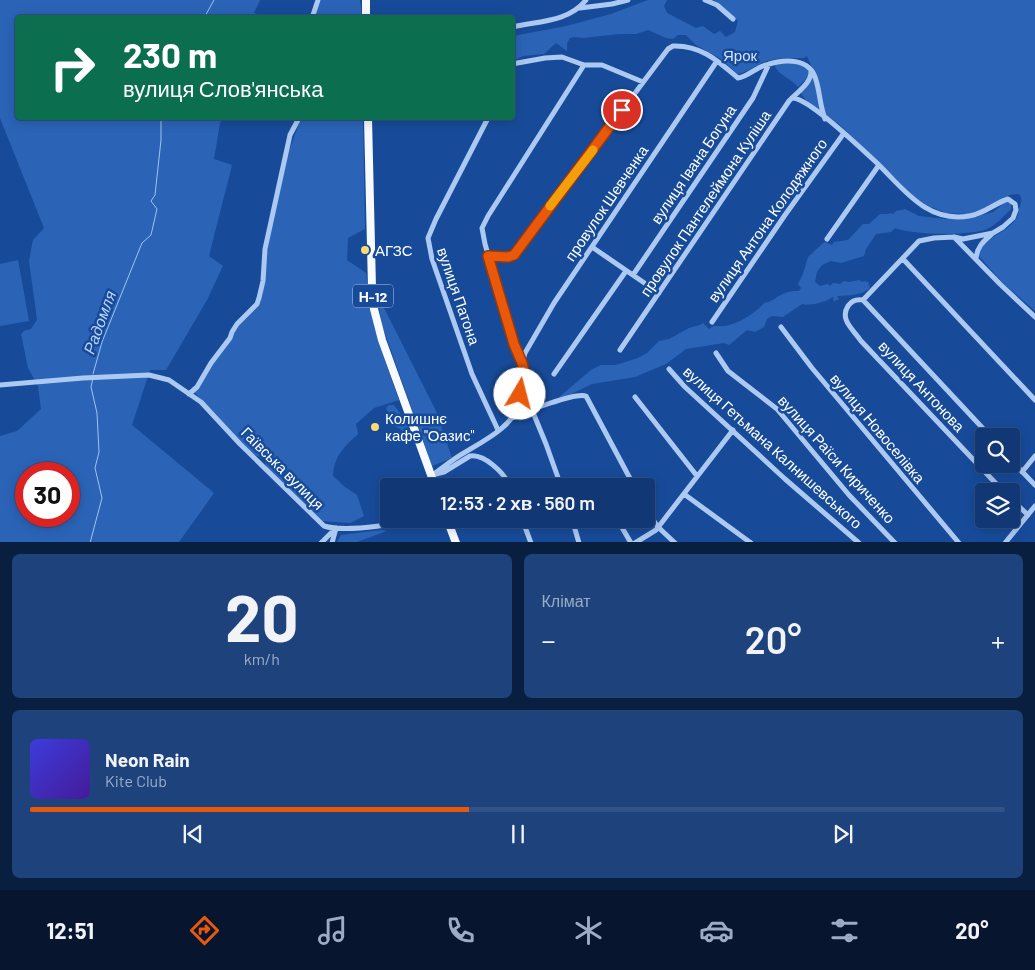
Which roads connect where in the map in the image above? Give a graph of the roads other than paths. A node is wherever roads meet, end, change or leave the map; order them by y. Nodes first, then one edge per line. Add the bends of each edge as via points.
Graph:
1 (318, 0) edge
2 (366, 0) edge
3 (586, 0) edge
4 (628, 0) edge
5 (705, 0) edge
6 (579, 8) junction
7 (313, 15) edge
8 (366, 15) edge
9 (733, 19) dead end
10 (515, 26) edge
11 (717, 61) junction
12 (515, 63) edge
13 (769, 64) junction
14 (584, 65) junction
15 (811, 71) junction
16 (643, 82) junction
17 (792, 98) junction
18 (825, 118) junction
19 (298, 120) edge
20 (368, 120) edge
21 (487, 120) edge
22 (844, 133) junction
23 (879, 165) junction
24 (993, 233) junction
25 (954, 237) junction
26 (827, 239) dead end
27 (592, 247) junction
28 (488, 256) junction
29 (903, 258) junction
30 (976, 259) junction
31 (626, 271) junction
32 (633, 275) junction
33 (659, 293) junction
34 (863, 300) junction
35 (1035, 317) edge
36 (712, 322) dead end
37 (781, 327) dead end
38 (620, 350) dead end
39 (716, 353) dead end
40 (522, 363) junction
41 (670, 369) dead end
42 (554, 374) dead end
43 (0, 385) edge
44 (189, 394) junction
45 (635, 397) dead end
46 (1035, 400) edge
47 (532, 402) junction
48 (553, 402) junction
49 (519, 403) junction
50 (532, 410) junction
51 (512, 418) junction
52 (983, 428) edge
53 (498, 430) junction
54 (733, 430) junction
55 (1035, 456) edge
56 (429, 471) junction
57 (1022, 472) joint
58 (697, 476) junction
59 (432, 478) edge
60 (504, 478) edge
61 (558, 478) edge
62 (630, 478) edge
63 (995, 483) edge
64 (1035, 485) edge
65 (684, 494) junction
66 (1035, 506) edge
67 (1020, 508) edge
68 (1028, 516) junction
69 (655, 523) edge
70 (380, 525) edge
71 (658, 527) junction
72 (336, 528) junction
73 (451, 528) edge
74 (526, 528) edge
75 (575, 528) edge
76 (623, 528) edge
77 (321, 542) edge
78 (332, 542) edge
79 (456, 542) edge
80 (531, 542) edge
81 (579, 542) edge
82 (633, 542) edge
83 (675, 542) edge
84 (751, 542) edge
85 (859, 542) edge
86 (895, 542) edge
87 (959, 542) edge
88 (1006, 542) edge

1 - 7 street
2 - 8 main road
3 - 6 street
4 - 6 street
5 - 9 street via 717,5
6 - 10 street via 568,15
11 - 13 street via 740,78
11 - 16 street via 695,48 673,46
11 - 27 street, провулок Шевченка
12 - 14 street via 557,56
13 - 15 street via 798,62
13 - 32 street, вулиця Івана Богуна via 753,98
14 - 16 street via 602,65
14 - 28 street via 483,223
15 - 17 street, провулок Пантелеймона Куліша via 809,80
15 - 18 street
16 - 28 street via 514,255
17 - 18 street via 800,99
17 - 33 street, провулок Пантелеймона Куліша
18 - 22 street
19 - 44 street via 290,135 265,249 263,281 257,304 237,324 197,387
20 - 56 main road, Н-12 via 374,308 382,340
21 - 53 street, вулиця Патона via 428,241 472,374
22 - 23 street
22 - 36 street, вулиця Антона Колодяжного
23 - 24 street via 934,213 969,216 1011,199 1016,207 1013,218
23 - 26 street
24 - 25 street via 962,239
24 - 30 street via 980,245
25 - 29 street via 921,240
25 - 30 street
27 - 31 street
27 - 40 street, провулок Шевченка via 550,310
28 - 40 street
29 - 34 street
29 - 46 street
30 - 35 street
31 - 32 street
31 - 42 street
32 - 33 street
33 - 38 street, провулок Пантелеймона Куліша
34 - 52 street
34 - 63 street, вулиця Антонова via 853,301 848,306 845,314 848,324
37 - 87 street, вулиця Новоселівка via 818,376
39 - 86 street, вулиця Раїси Кириченко via 728,371 778,409 849,495
40 - 49 street via 526,382
41 - 54 street, вулиця Гетьмана Калнишевського
43 - 44 street, Гаївська вулиця via 148,375 169,380
44 - 72 street, Гаївська вулиця via 206,407 315,519 324,526
45 - 58 street
47 - 48 street
47 - 49 street via 522,406
47 - 50 street
48 - 50 street
48 - 62 street via 579,394 586,396
49 - 51 street
50 - 51 street
50 - 61 street
51 - 53 street
53 - 56 street
54 - 58 street
54 - 85 street, вулиця Гетьмана Калнишевського
55 - 57 street
56 - 59 main road, Н-12
56 - 60 street via 444,472 474,455 499,470
57 - 64 street
58 - 65 street
65 - 71 street
65 - 84 street
66 - 68 street
67 - 68 street
68 - 88 street
69 - 71 street
70 - 72 street, Гаївська вулиця
71 - 82 street
71 - 83 street
72 - 77 street
72 - 78 street
73 - 79 main road
74 - 80 street
75 - 81 street
76 - 82 street

